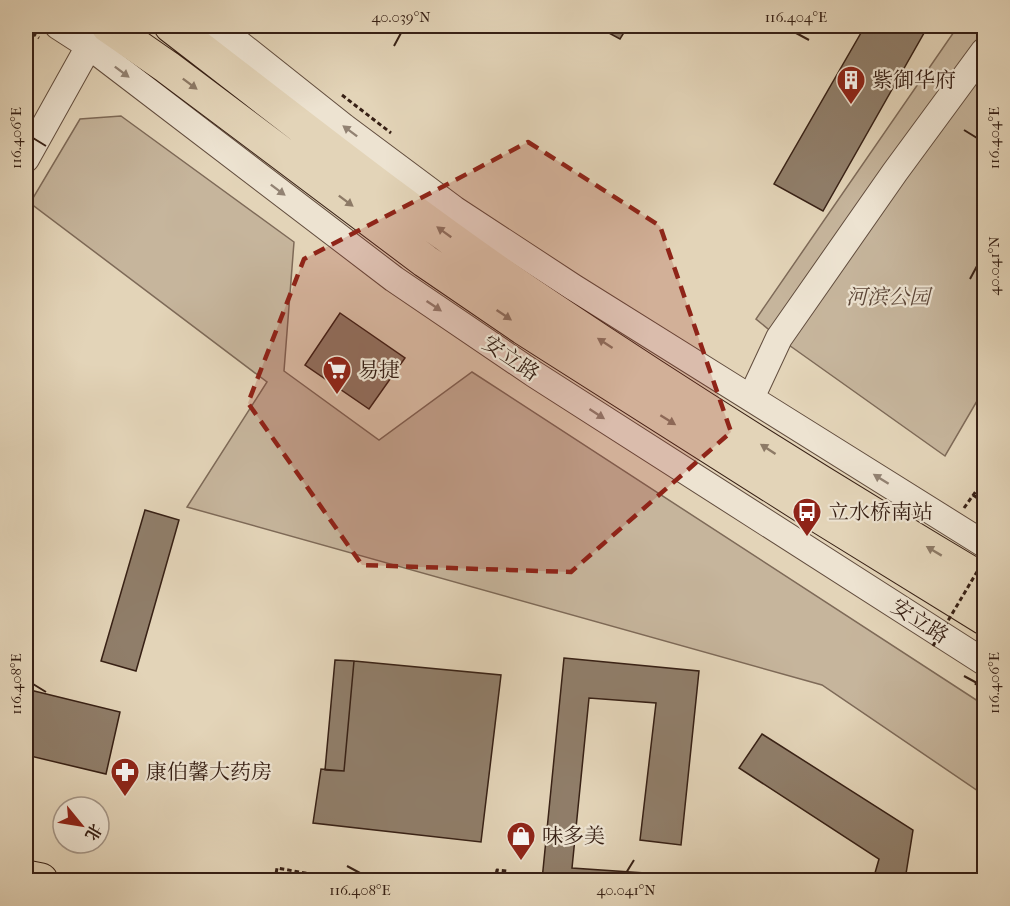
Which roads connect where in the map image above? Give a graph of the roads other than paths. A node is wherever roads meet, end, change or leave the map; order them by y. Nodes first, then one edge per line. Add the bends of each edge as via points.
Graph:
1 (58, 26) edge
2 (171, 26) edge
3 (217, 26) edge
4 (99, 36) edge
5 (984, 51) edge
6 (26, 159) edge
7 (751, 398) junction
8 (984, 544) edge
9 (984, 581) edge
10 (984, 618) edge
11 (984, 662) edge
12 (26, 877) edge
13 (41, 880) edge

1 - 4 street, 安立路
9 -> 2 main road via 840,495 551,308 327,146
7 -> 3 street via 454,209
4 - 6 street
4 -> 10 main road, 安立路 via 167,67 425,261 523,328
4 -> 11 street, 安立路 via 394,279 534,374
5 - 7 street via 779,338
8 -> 7 street
12 - 13 main road

